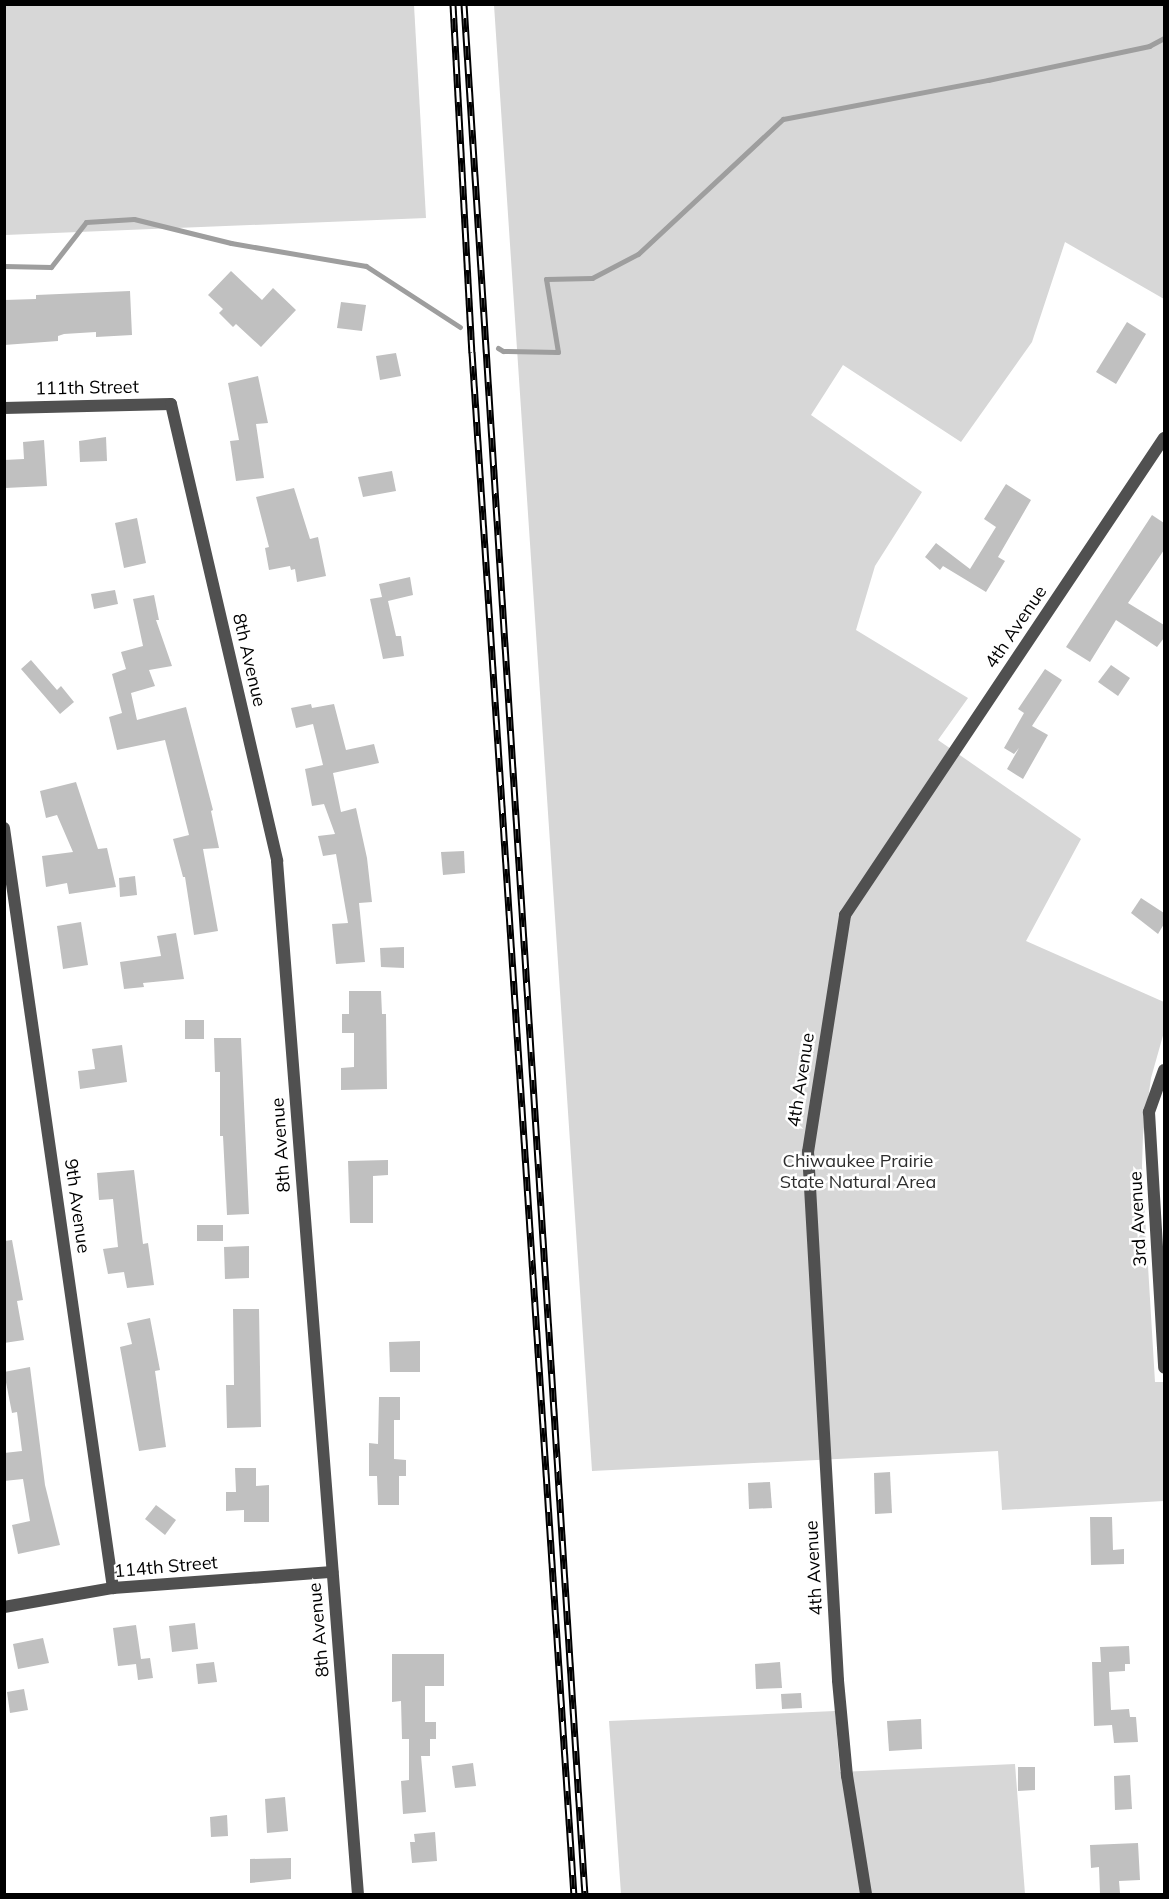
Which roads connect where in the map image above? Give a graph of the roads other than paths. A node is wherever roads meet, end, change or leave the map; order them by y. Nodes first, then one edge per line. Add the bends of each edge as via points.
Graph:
1 (171, 404) joint
2 (4, 408) edge
3 (1164, 438) edge
4 (4, 828) edge
5 (1164, 1070) edge
6 (1164, 1368) edge
7 (332, 1572) junction
8 (113, 1588) junction
9 (4, 1607) edge
10 (358, 1894) edge
11 (866, 1894) edge

1 - 2 street, 111th Street
1 - 7 street, 8th Avenue via 277,861
3 - 11 street, 4th Avenue via 845,915 808,1152 838,1680 847,1776
4 - 8 street, 9th Avenue
5 - 6 street, 3rd Avenue via 1149,1112
7 - 8 street, 114th Street
7 - 10 street, 8th Avenue
8 - 9 street, 114th Street

